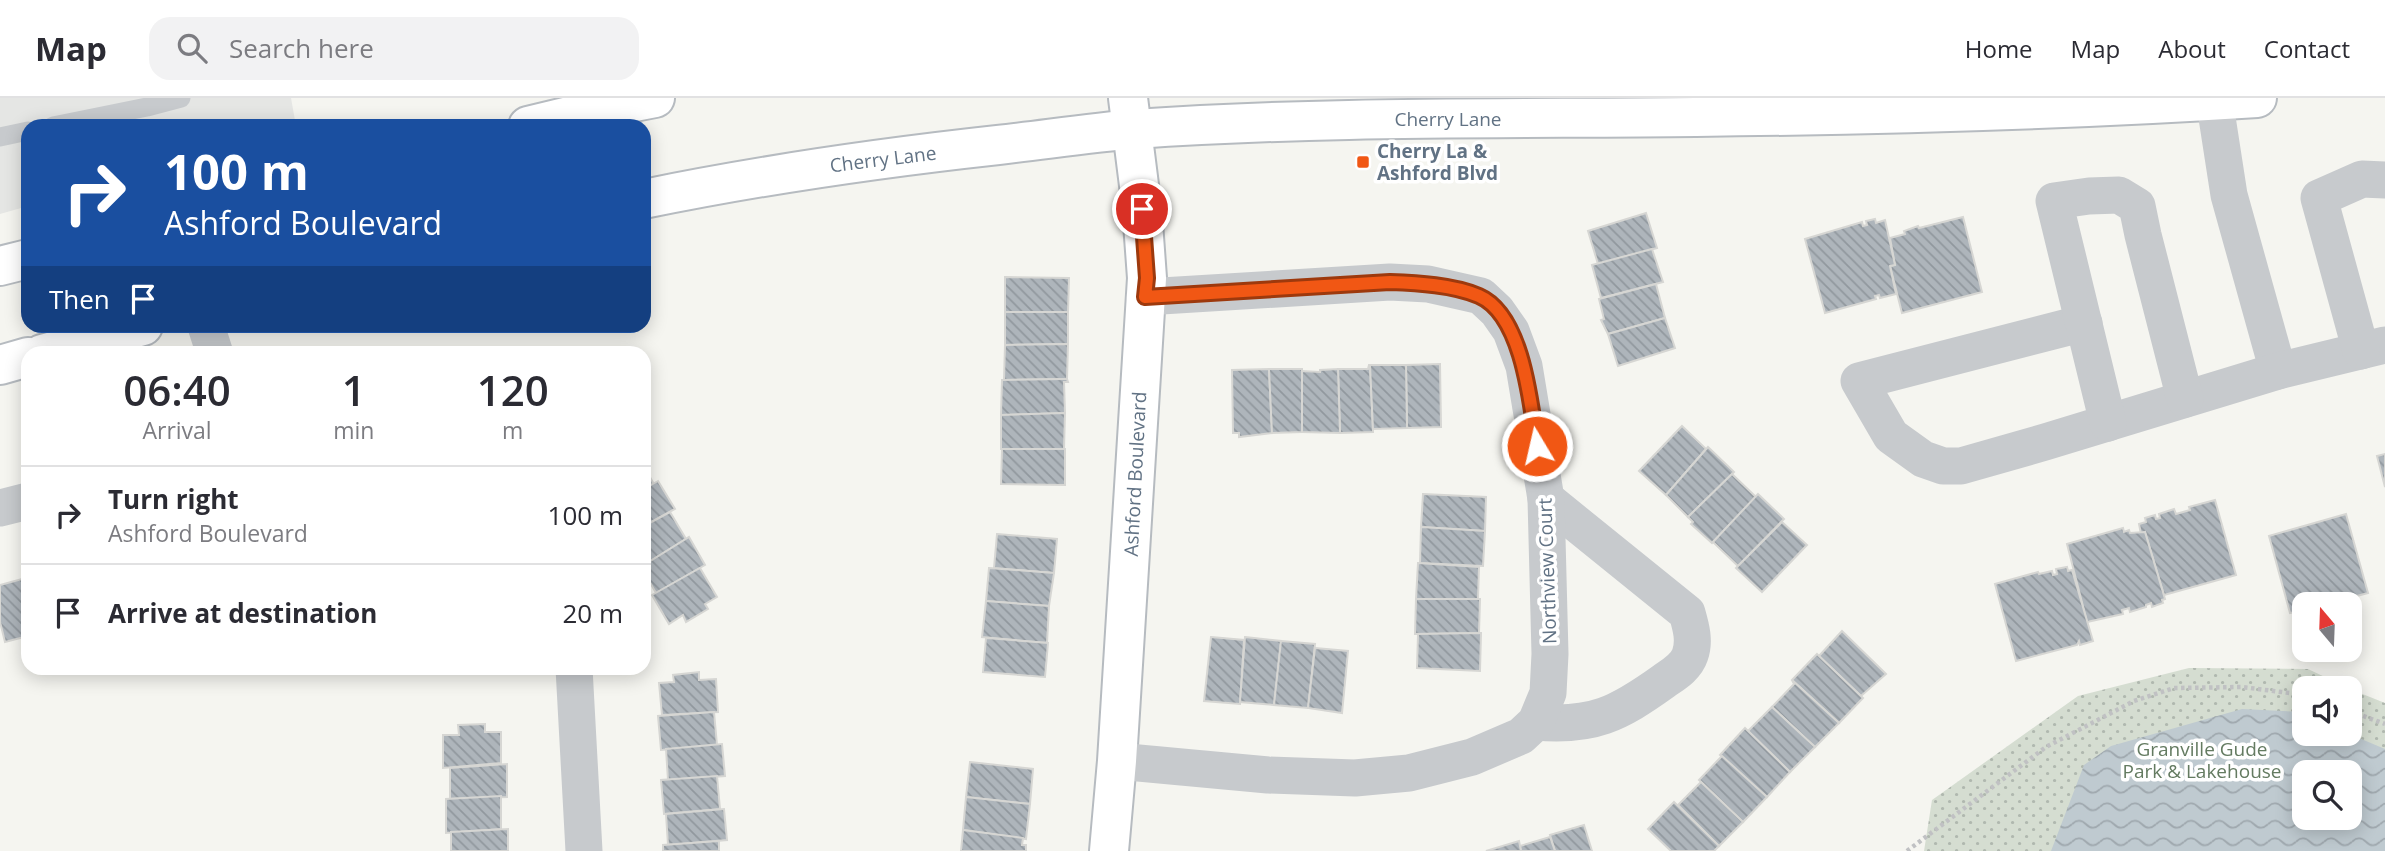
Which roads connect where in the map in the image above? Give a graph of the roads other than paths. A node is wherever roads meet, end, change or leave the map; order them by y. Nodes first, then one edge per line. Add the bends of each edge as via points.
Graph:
1 (181, 98) edge
2 (655, 98) edge
3 (2256, 98) edge
4 (2214, 99) edge
5 (1130, 114) edge
6 (85, 119) edge
7 (555, 119) edge
8 (21, 132) edge
9 (0, 137) edge
10 (2385, 180) edge
11 (651, 198) edge
12 (21, 261) edge
13 (0, 266) edge
14 (1145, 297) junction
15 (2084, 323) junction
16 (118, 333) edge
17 (71, 346) edge
18 (2373, 348) edge
19 (21, 359) edge
20 (0, 365) edge
21 (2278, 371) junction
22 (2185, 399) junction
23 (2108, 423) junction
24 (1546, 499) junction
25 (21, 503) edge
26 (0, 509) edge
27 (574, 675) edge
28 (1535, 722) junction
29 (1117, 761) junction
30 (584, 851) edge
31 (1109, 851) edge

1 - 6 lane
2 - 7 main road
3 - 4 main road, Cherry Lane
4 - 5 main road, Cherry Lane via 2141,106 1699,117 1327,119
4 - 21 street via 2229,195
5 - 11 main road, Cherry Lane
5 - 14 main road, Ashford Boulevard via 1142,209
8 - 9 lane
10 - 18 street via 2362,179 2319,198
12 - 13 main road
14 - 24 street, Northview Court via 1390,282 1429,284 1481,296 1511,331 1524,366
14 - 29 main road, Ashford Boulevard
15 - 22 street via 2054,201 2119,195 2137,206
15 - 23 street
15 - 23 street via 1859,381 1891,436 1908,450 1943,466 1961,466
16 - 17 main road
18 - 21 street
19 - 20 main road
21 - 22 street
22 - 23 street
24 - 28 street, Northview Court via 1550,654 1548,693
24 - 28 street via 1687,613 1693,635 1690,656 1682,669 1630,706 1597,720 1566,725
25 - 26 street
27 - 30 street
28 - 29 street via 1521,736 1472,757 1409,773 1355,778 1268,775
29 - 31 main road, Ashford Boulevard

